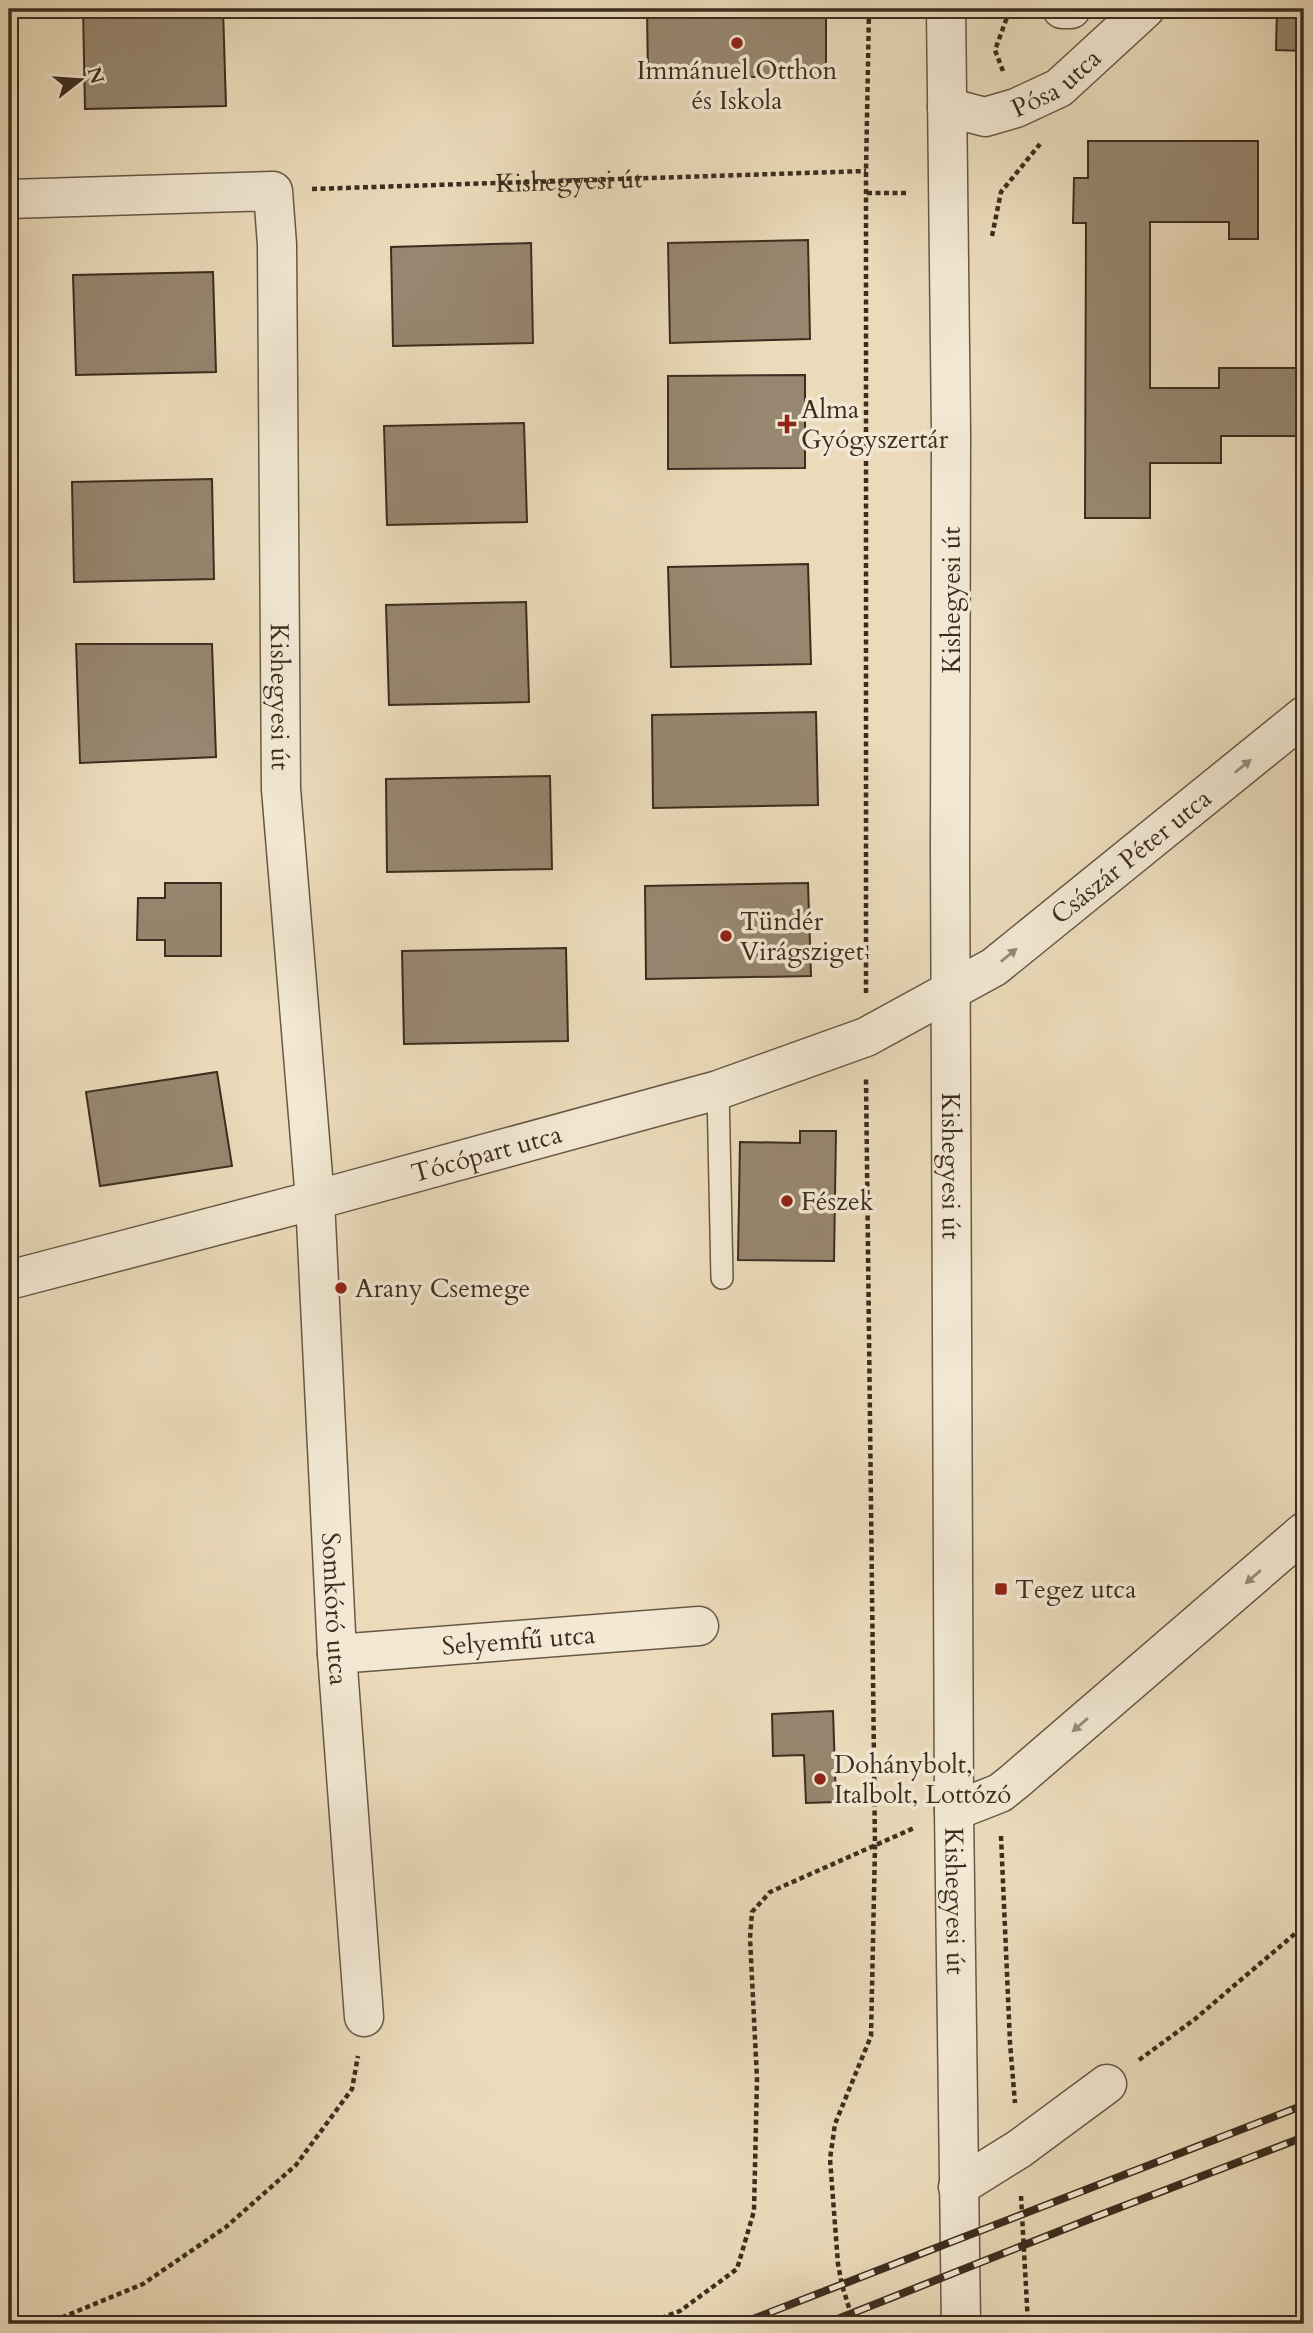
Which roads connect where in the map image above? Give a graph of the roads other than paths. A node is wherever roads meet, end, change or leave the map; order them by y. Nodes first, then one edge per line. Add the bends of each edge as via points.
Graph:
1 (946, 9) edge
2 (1062, 9) edge
3 (1071, 9) edge
4 (1145, 9) edge
5 (947, 107) junction
6 (9, 198) edge
7 (1304, 716) edge
8 (952, 991) junction
9 (718, 1090) junction
10 (315, 1200) junction
11 (722, 1278) dead end
12 (9, 1280) edge
13 (1304, 1532) edge
14 (699, 1626) dead end
15 (337, 1654) junction
16 (954, 1811) junction
17 (364, 2017) road end
18 (1107, 2084) road end
19 (958, 2187) junction
20 (961, 2324) edge

1 - 5 street, Kishegyesi út
2 - 3 street
4 - 5 street, Pósa utca via 1059,88 985,117
5 - 8 street, Kishegyesi út
6 - 10 street, Kishegyesi út via 273,191 281,789
8 -> 7 street, Császár Péter utca via 994,967
8 - 9 street, Tócópart utca via 866,1037
8 - 16 street, Kishegyesi út
9 - 10 street, Tócópart utca
9 - 11 lane
10 - 12 street, Tócópart utca
10 - 15 street, Somkóró utca
13 -> 16 street via 1015,1782
14 - 15 street, Selyemfű utca
15 - 17 street, Somkóró utca
16 - 19 street, Kishegyesi út
18 - 19 street
19 - 20 street, Kishegyesi út

